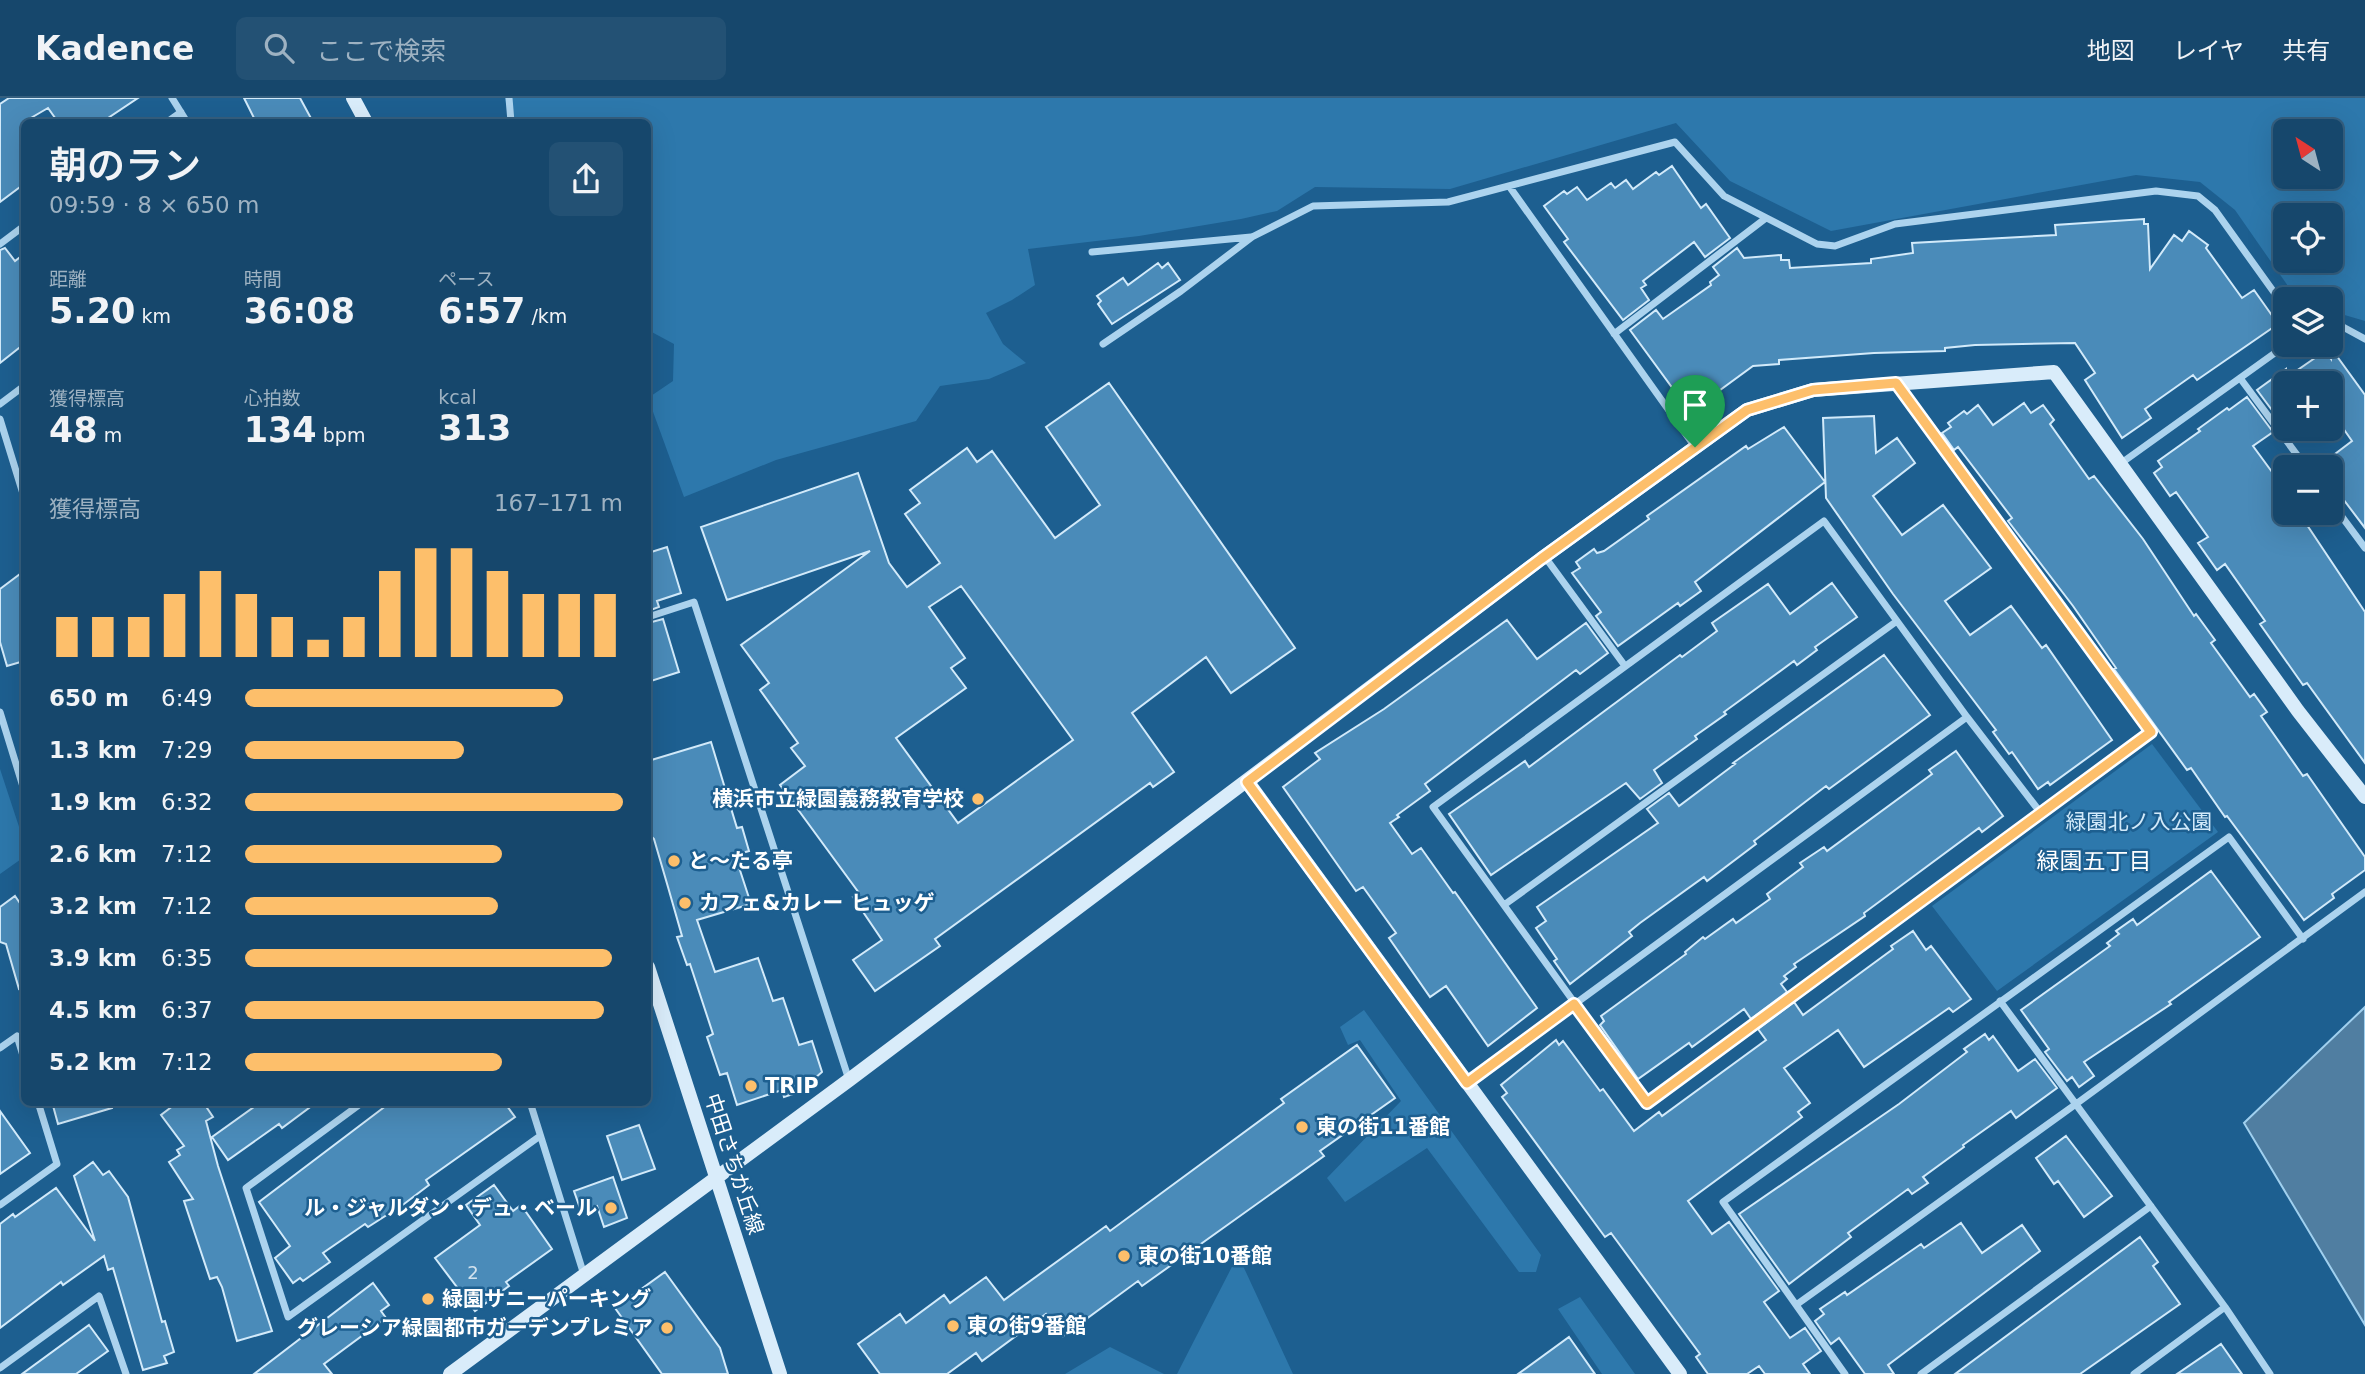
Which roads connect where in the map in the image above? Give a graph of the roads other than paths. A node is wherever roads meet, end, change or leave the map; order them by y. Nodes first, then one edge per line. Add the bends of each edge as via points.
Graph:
1 (172, 98) edge
2 (353, 98) edge
3 (509, 98) edge
4 (181, 112) junction
5 (171, 119) edge
6 (185, 119) edge
7 (364, 119) edge
8 (512, 119) edge
9 (1510, 186) junction
10 (1766, 218) junction
11 (21, 228) edge
12 (1252, 237) junction
13 (0, 244) edge
14 (1092, 252) dead end
15 (2273, 291) edge
16 (2343, 327) edge
17 (1614, 334) junction
18 (2365, 339) edge
19 (1103, 344) dead end
20 (2273, 354) edge
21 (2240, 378) junction
22 (1896, 383) junction
23 (21, 388) edge
24 (0, 404) edge
25 (0, 419) edge
26 (1695, 447) junction
27 (2297, 455) edge
28 (2120, 464) junction
29 (21, 487) edge
30 (2343, 518) edge
31 (2365, 548) edge
32 (1545, 557) junction
33 (651, 616) edge
34 (1897, 621) junction
35 (1625, 666) junction
36 (0, 712) edge
37 (1967, 717) junction
38 (21, 780) edge
39 (1247, 782) junction
40 (2365, 797) edge
41 (2040, 812) junction
42 (2365, 892) edge
43 (1504, 905) junction
44 (2303, 939) junction
45 (651, 976) edge
46 (2000, 1001) junction
47 (1574, 1004) junction
48 (0, 1048) edge
49 (21, 1049) edge
50 (849, 1080) junction
51 (1467, 1083) junction
52 (2076, 1104) junction
53 (39, 1106) edge
54 (358, 1106) edge
55 (531, 1106) edge
56 (540, 1136) junction
57 (717, 1178) junction
58 (0, 1205) edge
59 (2151, 1206) junction
60 (584, 1275) junction
61 (1796, 1305) junction
62 (2225, 1307) junction
63 (0, 1368) edge
64 (126, 1374) edge
65 (450, 1374) edge
66 (780, 1374) edge
67 (1680, 1374) edge
68 (1845, 1374) edge
69 (1921, 1374) edge
70 (2134, 1374) edge
71 (2270, 1374) edge

1 - 4 street
2 - 7 street
3 - 8 street
4 - 5 street
4 - 6 street
9 - 10 street via 1675,142 1724,196
9 - 12 street via 1448,202 1312,206
9 - 17 street
10 - 15 street via 1817,244 1835,246 1895,224 2156,191 2198,196 2215,210
10 - 17 street
11 - 13 street
12 - 14 street
12 - 19 street
16 - 18 street
17 - 26 street
20 - 21 street
21 - 27 street
21 - 28 street
22 - 26 street via 1813,390 1778,400 1747,410
22 - 28 street via 2054,372
22 - 41 street via 2151,732
23 - 24 street
25 - 29 street
26 - 32 street
28 - 40 street
30 - 31 street
32 - 35 street
32 - 39 street
33 - 50 street via 694,602
34 - 35 street via 1824,521
34 - 37 street
34 - 43 street
35 - 43 street via 1433,807
36 - 38 street
37 - 41 street
37 - 47 street
39 - 50 street
39 - 51 street
41 - 47 street via 1647,1103
42 - 44 street
43 - 47 street
44 - 46 street via 2229,837
44 - 52 street
45 - 57 street, 中田さちが丘線
46 - 52 street
46 - 61 street via 1723,1202
47 - 51 street
48 - 49 street via 17,1036
50 - 57 street
51 - 67 street
52 - 59 street
52 - 61 street
53 - 58 street via 57,1164
54 - 56 street via 246,1188 288,1317
55 - 56 street
56 - 60 street
57 - 60 street
57 - 66 street, 中田さちが丘線
59 - 62 street
59 - 69 street
60 - 65 street
61 - 68 street
62 - 70 street
62 - 71 street
63 - 64 street via 99,1296

